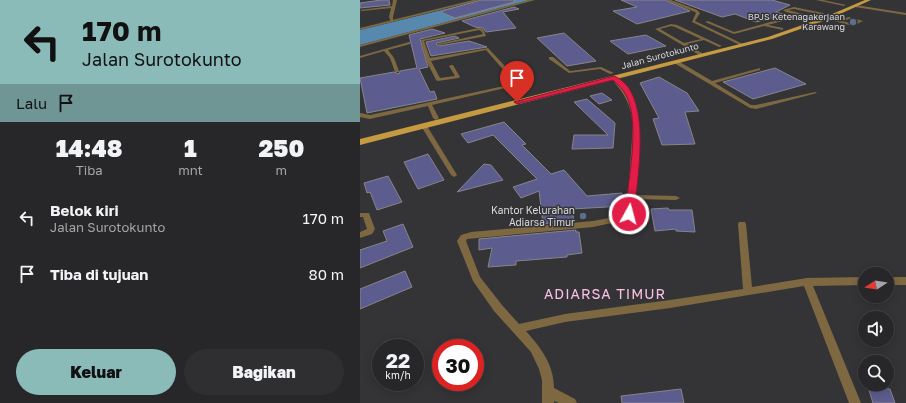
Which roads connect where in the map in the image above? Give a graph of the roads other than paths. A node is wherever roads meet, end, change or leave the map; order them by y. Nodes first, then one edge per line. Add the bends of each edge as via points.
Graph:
1 (395, 0) edge
2 (478, 0) edge
3 (533, 0) edge
4 (668, 0) edge
5 (818, 0) edge
6 (869, 0) edge
7 (856, 3) edge
8 (844, 5) junction
9 (394, 7) junction
10 (362, 10) dead end
11 (906, 14) edge
12 (825, 16) junction
13 (792, 17) dead end
14 (813, 18) junction
15 (392, 21) junction
16 (839, 21) junction
17 (659, 22) dead end
18 (706, 22) dead end
19 (764, 24) junction
20 (668, 26) junction
21 (360, 29) edge
22 (782, 29) junction
23 (478, 37) junction
24 (436, 38) junction
25 (704, 39) junction
26 (736, 42) junction
27 (409, 43) dead end
28 (683, 44) junction
29 (743, 45) junction
30 (360, 46) edge
31 (720, 46) junction
32 (486, 48) junction
33 (442, 49) junction
34 (385, 50) junction
35 (700, 53) junction
36 (360, 57) edge
37 (551, 58) dead end
38 (428, 60) junction
39 (676, 62) junction
40 (451, 66) dead end
41 (758, 69) dead end
42 (397, 71) dead end
43 (613, 75) junction
44 (711, 83) junction
45 (816, 93) dead end
46 (429, 103) junction
47 (360, 115) edge
48 (436, 118) junction
49 (424, 126) junction
50 (360, 136) edge
51 (360, 142) edge
52 (454, 175) dead end
53 (632, 197) junction
54 (676, 198) dead end
55 (360, 215) edge
56 (742, 224) dead end
57 (360, 235) edge
58 (858, 281) edge
59 (894, 281) edge
60 (906, 281) edge
61 (807, 282) junction
62 (748, 292) junction
63 (517, 329) junction
64 (549, 397) edge
65 (572, 403) edge
66 (855, 403) edge

1 - 9 street
2 - 15 street
3 - 30 street
4 - 26 lane via 696,11 698,13 693,21
5 - 8 lane
6 - 7 main road, Jalan Surotokunto
7 - 8 main road, Jalan Surotokunto
7 - 11 lane
7 - 12 main road, Jalan Surotokunto
8 - 12 main road, Jalan Surotokunto
9 - 10 street
9 - 15 street
12 - 14 main road, Jalan Surotokunto
12 - 14 lane via 794,8 785,10
12 - 16 lane
12 - 29 main road, Jalan Surotokunto
13 - 19 lane
14 - 22 main road, Jalan Surotokunto
15 - 21 street
16 - 16 lane via 850,18 861,21 854,25
17 - 20 lane
18 - 19 lane via 734,33
19 - 22 lane
20 - 25 lane via 676,26
20 - 28 lane via 657,30
22 - 26 main road, Jalan Surotokunto
23 - 24 lane via 485,36 482,30
23 - 32 lane
23 - 33 lane
24 - 33 lane
24 - 38 lane via 422,40
25 - 28 lane
25 - 31 lane
26 - 29 lane
26 - 31 main road, Jalan Surotokunto
27 - 34 lane
28 - 35 lane
29 - 35 main road, Jalan Surotokunto
31 - 35 main road, Jalan Surotokunto
32 - 33 lane
32 - 38 lane
32 - 46 lane via 516,81 515,83
34 - 36 lane
34 - 42 lane via 392,58
35 - 39 main road, Jalan Surotokunto
35 - 43 main road, Jalan Surotokunto
37 - 43 lane via 569,72 603,68
38 - 40 lane via 438,80 458,77
39 - 43 main road, Jalan Surotokunto
39 - 44 lane
41 - 44 lane
43 - 48 main road, Jalan Surotokunto
43 - 49 main road, Jalan Surotokunto
43 - 53 street via 630,97 636,120
44 - 45 lane via 756,107
46 - 47 lane via 370,117
46 - 48 lane
48 - 50 main road, Jalan Surotokunto
49 - 51 main road, Jalan Surotokunto
49 - 52 lane
53 - 54 street
53 - 63 street via 628,217 623,219 593,224 471,234 462,239 476,278
55 - 57 lane via 366,215 371,229
56 - 62 street
58 - 61 street
59 - 60 street
61 - 62 street
61 - 66 street
62 - 63 street via 565,318
63 - 64 street via 535,349 545,368
64 - 65 street

